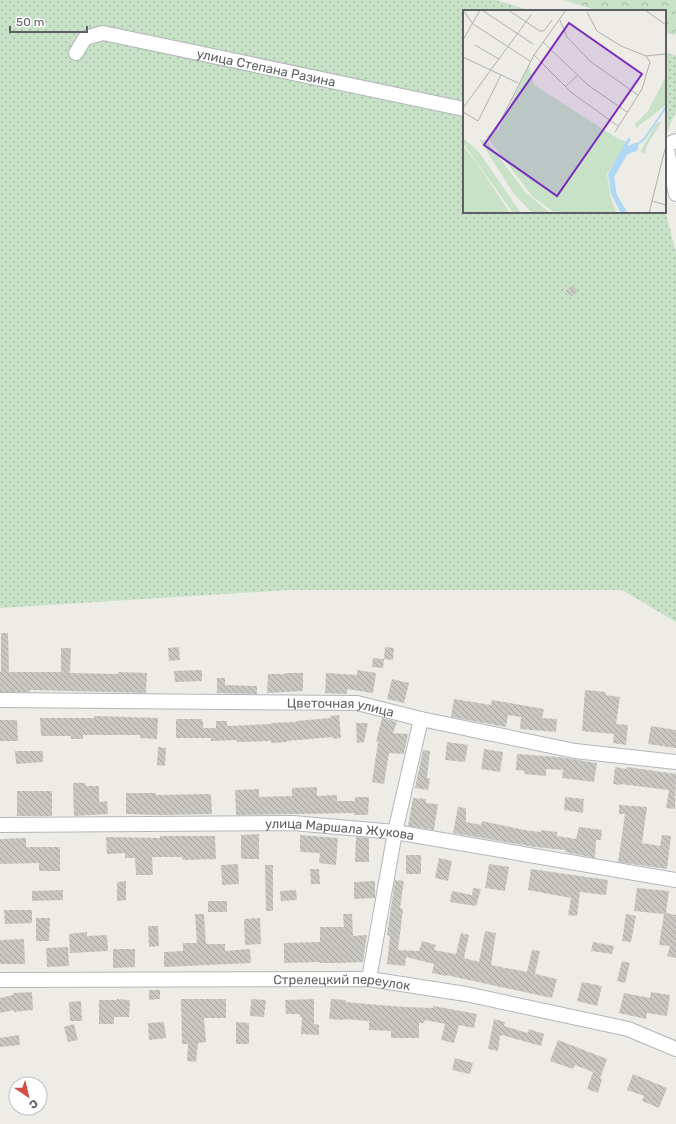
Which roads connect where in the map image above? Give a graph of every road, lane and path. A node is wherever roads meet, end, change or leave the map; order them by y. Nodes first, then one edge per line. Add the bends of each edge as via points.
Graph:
1 (76, 53) dead end
2 (463, 109) edge
3 (669, 147) edge
4 (676, 194) edge
5 (0, 700) edge
6 (421, 719) junction
7 (676, 762) edge
8 (0, 825) edge
9 (395, 832) junction
10 (676, 880) edge
11 (369, 979) junction
12 (0, 980) edge
13 (676, 1049) edge

1 - 2 street, улица Степана Разина via 85,38 103,33
3 - 4 street
5 - 6 street, Цветочная улица via 358,703
6 - 7 street, Цветочная улица via 574,751
6 - 9 street
8 - 9 street, улица Маршала Жукова via 293,823
9 - 10 street, улица Маршала Жукова
9 - 11 street
11 - 12 street, Стрелецкий переулок
11 - 13 street, Стрелецкий переулок via 466,994 628,1029

